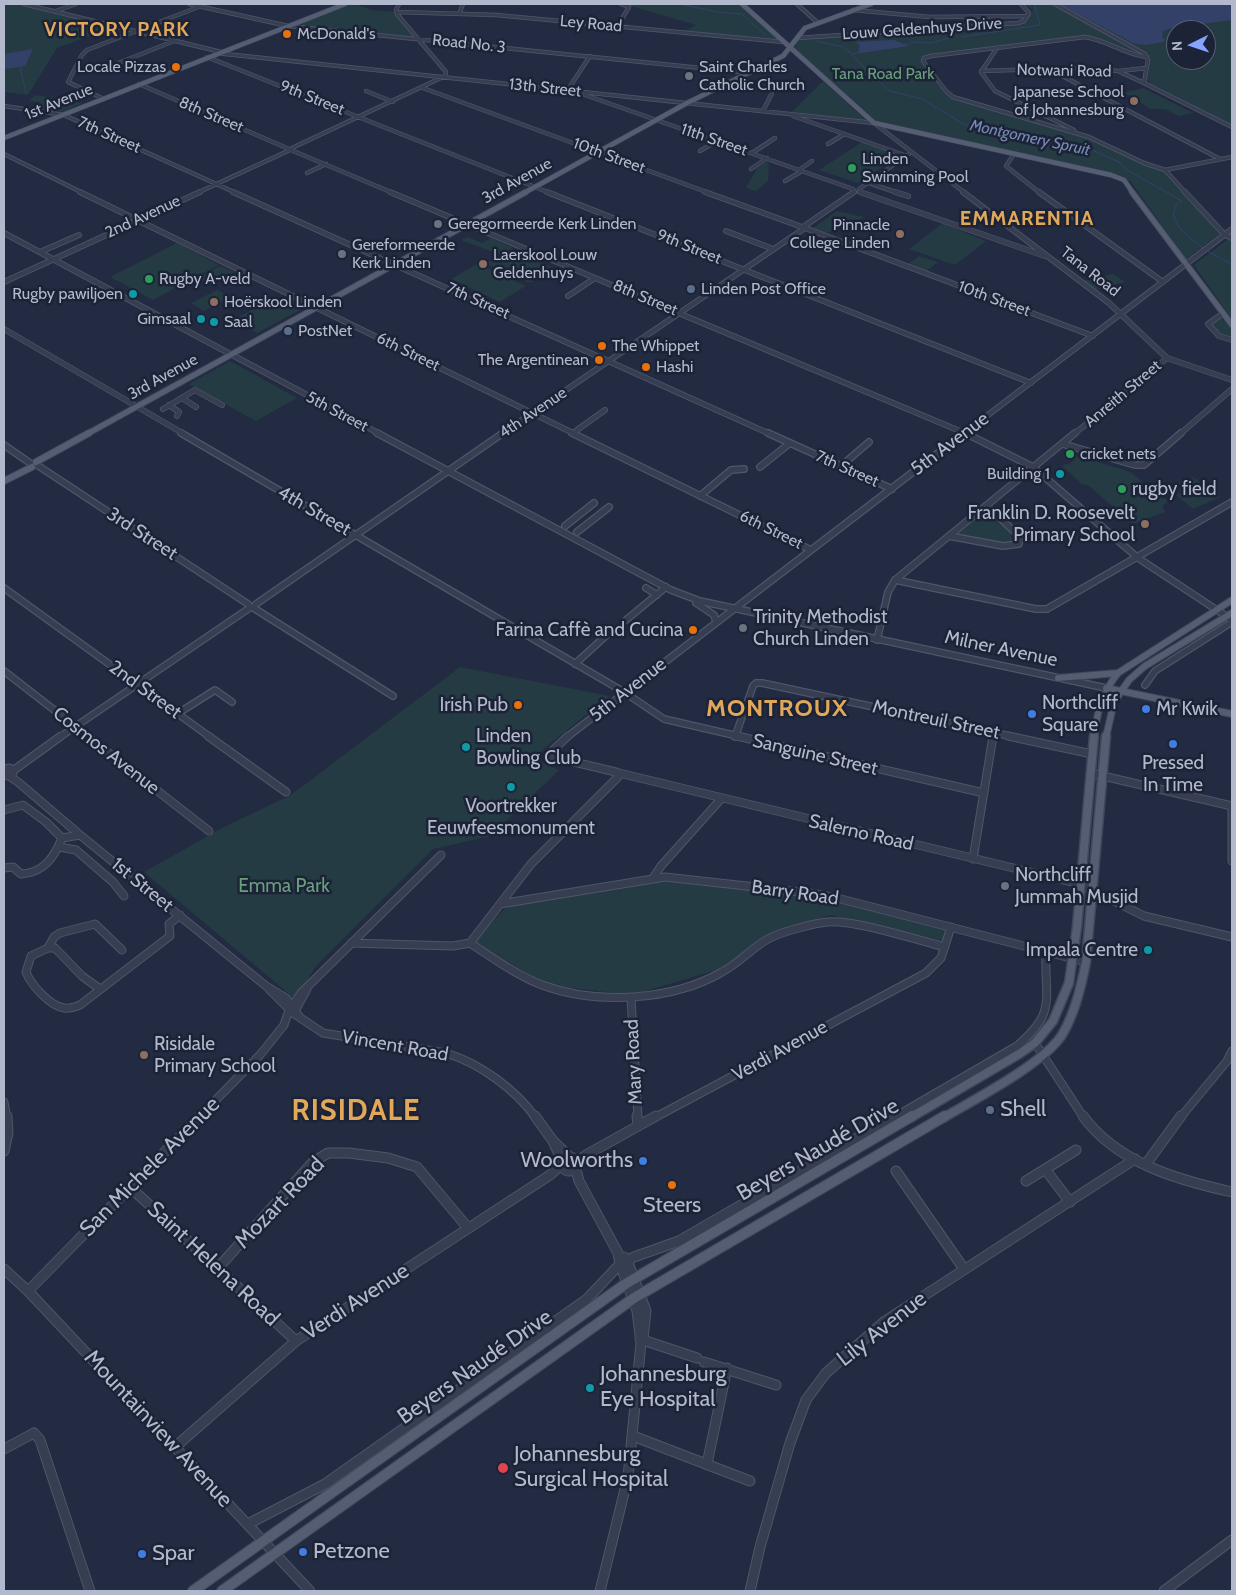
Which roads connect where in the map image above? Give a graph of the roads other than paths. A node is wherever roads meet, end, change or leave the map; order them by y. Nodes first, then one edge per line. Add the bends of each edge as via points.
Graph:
1 (24, 4) edge
2 (76, 4) edge
3 (190, 4) edge
4 (345, 4) edge
5 (399, 4) edge
6 (463, 4) edge
7 (621, 4) edge
8 (742, 4) edge
9 (797, 4) edge
10 (872, 4) edge
11 (1021, 4) edge
12 (203, 5) edge
13 (1057, 5) edge
14 (853, 10) junction
15 (55, 11) junction
16 (397, 12) junction
17 (459, 14) junction
18 (1027, 16) junction
19 (818, 23) junction
20 (288, 26) junction
21 (617, 27) junction
22 (134, 31) junction
23 (419, 39) junction
24 (796, 40) junction
25 (176, 41) junction
26 (784, 42) junction
27 (791, 48) junction
28 (997, 48) junction
29 (219, 53) junction
30 (590, 56) junction
31 (783, 56) junction
32 (800, 56) junction
33 (1147, 56) junction
34 (207, 57) junction
35 (1136, 57) junction
36 (116, 64) dead end
37 (1147, 66) junction
38 (1049, 69) junction
39 (981, 71) junction
40 (1119, 71) junction
41 (446, 72) junction
42 (750, 73) junction
43 (444, 77) junction
44 (453, 78) junction
45 (1144, 83) junction
46 (139, 84) junction
47 (423, 88) junction
48 (366, 91) dead end
49 (567, 91) junction
50 (575, 92) junction
51 (772, 93) dead end
52 (105, 98) junction
53 (393, 102) junction
54 (687, 103) junction
55 (4, 106) edge
56 (763, 111) junction
57 (63, 114) junction
58 (790, 114) junction
59 (359, 117) junction
60 (656, 120) junction
61 (874, 123) junction
62 (1063, 124) junction
63 (890, 127) junction
64 (1232, 127) edge
65 (1055, 128) junction
66 (881, 130) junction
67 (843, 135) junction
68 (1089, 137) junction
69 (4, 138) edge
70 (775, 138) dead end
71 (717, 141) junction
72 (828, 144) dead end
73 (292, 149) junction
74 (700, 151) dead end
75 (598, 152) junction
76 (912, 152) junction
77 (752, 153) junction
78 (4, 154) edge
79 (1014, 154) junction
80 (908, 156) junction
81 (1232, 157) edge
82 (767, 158) junction
83 (1220, 159) junction
84 (812, 161) dead end
85 (326, 164) junction
86 (751, 169) dead end
87 (800, 170) junction
88 (1165, 170) junction
89 (307, 173) dead end
90 (785, 181) dead end
91 (217, 183) junction
92 (869, 183) junction
93 (536, 187) junction
94 (856, 190) junction
95 (908, 196) dead end
96 (138, 220) junction
97 (469, 224) junction
98 (803, 228) junction
99 (1232, 229) edge
100 (726, 231) dead end
101 (4, 234) edge
102 (79, 235) dead end
103 (1225, 235) junction
104 (1232, 238) edge
105 (773, 249) junction
106 (40, 252) junction
107 (1050, 257) junction
108 (52, 260) junction
109 (396, 264) junction
110 (1186, 264) junction
111 (743, 269) junction
112 (592, 280) dead end
113 (4, 282) edge
114 (1163, 282) junction
115 (568, 296) dead end
116 (318, 308) junction
117 (680, 312) junction
118 (1122, 314) junction
119 (1222, 314) junction
120 (1232, 325) edge
121 (4, 329) edge
122 (1093, 336) junction
123 (1232, 340) edge
124 (231, 355) junction
125 (1167, 358) junction
126 (609, 360) junction
127 (1232, 380) edge
128 (1031, 383) junction
129 (1232, 389) edge
130 (182, 398) junction
131 (169, 405) junction
132 (222, 405) dead end
133 (196, 406) dead end
134 (137, 407) junction
135 (163, 409) dead end
136 (605, 410) dead end
137 (532, 413) junction
138 (177, 416) dead end
139 (577, 430) dead end
140 (965, 433) junction
141 (869, 442) dead end
142 (790, 443) junction
143 (1063, 444) junction
144 (4, 445) edge
145 (34, 464) junction
146 (841, 466) junction
147 (760, 467) dead end
148 (1033, 467) junction
149 (744, 469) dead end
150 (447, 471) junction
151 (4, 481) edge
152 (892, 489) junction
153 (700, 496) junction
154 (1232, 502) edge
155 (594, 503) dead end
156 (987, 506) junction
157 (609, 507) dead end
158 (565, 526) dead end
159 (577, 532) dead end
160 (356, 535) junction
161 (949, 536) junction
162 (811, 550) junction
163 (1138, 558) junction
164 (895, 580) junction
165 (4, 588) edge
166 (646, 588) dead end
167 (669, 588) junction
168 (657, 594) junction
169 (1232, 600) edge
170 (696, 603) junction
171 (253, 605) junction
172 (732, 610) junction
173 (1216, 610) junction
174 (1231, 618) edge
175 (626, 620) dead end
176 (716, 622) junction
177 (609, 630) dead end
178 (877, 640) junction
179 (575, 664) junction
180 (4, 671) edge
181 (1118, 673) junction
182 (1058, 678) junction
183 (1128, 678) junction
184 (137, 684) junction
185 (1145, 685) dead end
186 (1106, 688) junction
187 (1118, 690) junction
188 (624, 692) junction
189 (1138, 694) junction
190 (393, 696) dead end
191 (232, 702) dead end
192 (177, 714) junction
193 (1232, 714) edge
194 (75, 727) junction
195 (994, 733) junction
196 (735, 737) junction
197 (552, 752) joint
198 (1092, 754) junction
199 (8, 770) edge
200 (1090, 773) junction
201 (616, 775) junction
202 (1101, 776) junction
203 (286, 792) dead end
204 (984, 793) junction
205 (721, 799) junction
206 (1232, 806) edge
207 (4, 810) edge
208 (209, 831) dead end
209 (80, 835) junction
210 (62, 838) junction
211 (59, 847) junction
212 (441, 855) dead end
213 (974, 859) junction
214 (1232, 861) edge
215 (4, 868) edge
216 (653, 878) junction
217 (1080, 884) junction
218 (1091, 889) junction
219 (124, 896) dead end
220 (500, 904) junction
221 (180, 915) junction
222 (951, 926) junction
223 (1232, 937) edge
224 (470, 942) junction
225 (351, 944) junction
226 (945, 947) junction
227 (48, 948) junction
228 (122, 950) dead end
229 (1046, 952) junction
230 (1073, 958) junction
231 (1086, 962) junction
232 (100, 989) junction
233 (631, 998) junction
234 (293, 1012) junction
235 (1035, 1043) junction
236 (1232, 1051) edge
237 (1044, 1056) junction
238 (4, 1102) edge
239 (638, 1126) junction
240 (1076, 1150) dead end
241 (4, 1151) edge
242 (1136, 1159) junction
243 (569, 1164) junction
244 (1146, 1164) junction
245 (1044, 1170) junction
246 (896, 1171) dead end
247 (1026, 1181) dead end
248 (130, 1187) junction
249 (1232, 1192) edge
250 (1070, 1202) junction
251 (468, 1228) junction
252 (624, 1262) junction
253 (4, 1268) edge
254 (218, 1268) junction
255 (964, 1270) junction
256 (631, 1281) junction
257 (28, 1291) junction
258 (637, 1296) junction
259 (296, 1341) junction
260 (641, 1341) junction
261 (727, 1368) junction
262 (776, 1385) dead end
263 (633, 1436) junction
264 (175, 1447) junction
265 (4, 1449) edge
266 (707, 1464) junction
267 (750, 1481) dead end
268 (248, 1524) junction
269 (1232, 1540) edge
270 (263, 1541) junction
271 (276, 1554) junction
272 (90, 1591) edge
273 (193, 1591) edge
274 (222, 1591) edge
275 (310, 1591) edge
276 (600, 1591) edge
277 (750, 1591) edge
278 (1164, 1591) edge

1 - 15 street, 13th Street
2 - 15 street
3 - 12 street, Road No. 3
4 - 20 main road, 1st Avenue
5 - 16 street
6 - 17 street
7 - 21 street via 629,7
8 - 26 main road, Tana Road
9 - 19 street
10 - 14 main road
11 - 18 street, Louw Geldenhuys Drive via 1030,11
12 - 20 street, Road No. 3
12 - 22 street
13 - 33 street
14 - 18 street via 926,17
14 - 19 main road
15 - 22 street, 13th Street
16 - 17 street, Ley Road
16 - 23 street
17 - 21 street, Ley Road
18 - 24 street, Louw Geldenhuys Drive via 1024,21 1016,23
19 - 24 main road via 803,28
20 - 23 street, Road No. 3
20 - 29 main road, 1st Avenue
21 - 26 street, Ley Road
22 - 25 street, 13th Street
22 - 52 street via 85,52 70,76 68,82 72,86
23 - 30 street, Road No. 3
23 - 41 street
24 - 26 main road
24 - 27 main road, 3rd Avenue
24 - 32 main road
25 - 29 street, 13th Street
25 - 36 street
26 - 27 main road, Tana Road
27 - 31 main road, 3rd Avenue
27 - 32 main road, Tana Road
28 - 35 street via 1088,38
28 - 39 street
28 - 65 street via 931,56 923,60 953,97
29 - 34 main road, 1st Avenue
29 - 43 street, 13th Street
30 - 42 street, Road No. 3
30 - 49 street
31 - 32 main road
31 - 42 main road, 3rd Avenue
32 - 61 main road, Tana Road
33 - 35 street
33 - 37 street
34 - 46 main road, 1st Avenue
34 - 59 street, 9th Street
35 - 37 street
37 - 40 street, Notwani Road
37 - 45 street
38 - 39 street, Notwani Road
38 - 40 street, Notwani Road
38 - 83 street
39 - 62 street via 995,91
40 - 45 street
41 - 43 street
41 - 44 street
42 - 54 main road, 3rd Avenue
43 - 44 street, 13th Street
43 - 47 street, 2nd Avenue
44 - 49 street, 13th Street
45 - 64 street
46 - 52 main road, 1st Avenue
46 - 73 street, 8th Street
47 - 53 street, 2nd Avenue
47 - 75 street, 10th Street
48 - 53 street
49 - 50 street, 13th Street
50 - 54 street, 13th Street
50 - 60 street, 11th Street
51 - 56 street
52 - 57 main road, 1st Avenue
53 - 59 street, 2nd Avenue
54 - 56 street, 13th Street
54 - 60 main road, 3rd Avenue
55 - 57 street, 7th Street
56 - 58 street, 13th Street
57 - 69 main road, 1st Avenue
57 - 91 street, 7th Street
58 - 61 street, 13th Street
58 - 67 street
59 - 73 street, 2nd Avenue
59 - 93 street, 9th Street
60 - 71 street, 11th Street
60 - 75 main road, 3rd Avenue
61 - 63 main road
61 - 66 street, Tana Road
62 - 65 street
62 - 68 street
63 - 66 main road
63 - 79 main road
65 - 68 street
66 - 76 street, Tana Road
67 - 72 street
67 - 80 street
68 - 88 street
70 - 77 street
71 - 74 street
71 - 77 street, 11th Street
73 - 85 street, 8th Street
73 - 91 street, 2nd Avenue
75 - 93 main road, 3rd Avenue
75 - 98 street, 10th Street
76 - 80 street, 4th Avenue
76 - 107 street, Tana Road
77 - 82 street, 11th Street
78 - 96 street, 6th Street
79 - 110 main road via 1124,180
79 - 114 street via 1006,166 1009,170
80 - 92 street, 4th Avenue
81 - 83 street
82 - 86 street
82 - 87 street, 11th Street
83 - 88 street
84 - 87 street
85 - 89 street
85 - 97 street, 8th Street
87 - 90 street
87 - 94 street, 11th Street
88 - 103 street
91 - 96 street, 2nd Avenue
91 - 109 street, 7th Street
92 - 94 street, 4th Avenue
92 - 95 street
93 - 97 main road, 3rd Avenue
93 - 111 street, 9th Street
94 - 98 street, 4th Avenue
94 - 107 street, 11th Street
96 - 108 street, 2nd Avenue
96 - 116 street, 6th Street
97 - 109 main road, 3rd Avenue
97 - 117 street, 8th Street
98 - 105 street, 4th Avenue
98 - 122 street, 10th Street
99 - 103 street, 5th Avenue
100 - 105 street
101 - 106 street, 5th Street
102 - 106 street
103 - 104 street
103 - 110 street, 5th Avenue
105 - 111 street, 4th Avenue
106 - 108 street, 5th Street
107 - 118 street, Tana Road
108 - 113 street, 2nd Avenue
108 - 124 street, 5th Street
109 - 116 main road, 3rd Avenue
109 - 126 street, 7th Street
110 - 114 street, 5th Avenue
110 - 119 main road
111 - 117 street, 4th Avenue
111 - 128 street, 9th Street
112 - 115 street
114 - 118 street, 5th Avenue
116 - 124 main road, 3rd Avenue
116 - 137 street, 6th Street
117 - 126 street, 4th Avenue
117 - 140 street, 8th Street
118 - 122 street, 5th Avenue
118 - 125 street, Tana Road
119 - 120 main road
119 - 123 street via 1208,324 1219,336
121 - 134 street, 4th Street
122 - 128 street, 5th Avenue
124 - 134 main road, 3rd Avenue
124 - 150 street, 5th Street
125 - 127 street
125 - 143 street, Anreith Street
126 - 137 street, 4th Avenue
126 - 142 street, 7th Street
128 - 140 street, 5th Avenue
129 - 143 street via 1149,462 1141,465
130 - 131 street
130 - 132 street via 196,390
130 - 133 street
131 - 135 street
131 - 138 street via 179,412
134 - 145 main road, 3rd Avenue
134 - 160 street, 4th Street
136 - 139 street
137 - 150 street, 4th Avenue
137 - 153 street, 6th Street
140 - 148 street, 8th Street
140 - 152 street, 5th Avenue
141 - 146 street
142 - 146 street, 7th Street
142 - 147 street
143 - 148 street, Anreith Street
144 - 145 street, 3rd Street
145 - 151 main road, 3rd Avenue
145 - 171 street, 3rd Street
146 - 152 street, 7th Street
148 - 156 street, Anreith Street
148 - 163 street, 8th Street
149 - 153 street via 731,470
150 - 160 street, 4th Avenue
150 - 167 street, 5th Street
152 - 162 street, 5th Avenue
153 - 162 street, 6th Street
154 - 163 street
155 - 158 street
156 - 161 street, Anreith Street
156 - 161 street via 1017,534 1019,544 1003,546
157 - 159 street
160 - 171 street, 4th Avenue
160 - 179 street, 4th Street
161 - 164 street, Anreith Street
162 - 172 street, 5th Avenue
163 - 164 street via 1048,609
163 - 173 street, 8th Street
164 - 178 street, Anreith Street via 888,592
165 - 184 street, 2nd Street
166 - 168 street
167 - 168 street
167 - 170 street, 5th Street
167 - 172 street, 5th Street
168 - 175 street
169 - 173 main road, Beyers Naudé Drive
170 - 172 street, 5th Street
170 - 176 street via 714,615
171 - 184 street, 4th Avenue
171 - 190 street, 3rd Street
172 - 176 street, 5th Avenue
172 - 178 street, Milner Avenue
173 - 174 street, 8th Street
173 - 181 main road, Beyers Naudé Drive
174 - 183 main road, Beyers Naudé Drive
174 - 185 street via 1154,671
176 - 188 street, 5th Avenue
177 - 179 street via 609,634
178 - 182 street, Milner Avenue
179 - 188 street, 4th Street
180 - 194 street, Cosmos Avenue
181 - 182 main road
181 - 186 main road, Beyers Naudé Drive
182 - 186 street, Milner Avenue
183 - 187 main road, Beyers Naudé Drive
183 - 189 main road
184 - 192 street, 2nd Street
184 - 194 street, 4th Avenue
186 - 187 main road, Milner Avenue
186 - 198 main road, Beyers Naudé Drive via 1097,711
187 - 189 main road, Milner Avenue
187 - 202 main road, Beyers Naudé Drive via 1108,717
188 - 196 street, Sanguine Street via 664,719
188 - 197 street, 5th Avenue
189 - 193 main road, Milner Avenue
191 - 192 street via 216,690 211,691
192 - 203 street, 2nd Street
194 - 199 street, 4th Avenue
194 - 208 street, Cosmos Avenue
195 - 196 street, Montreuil Street via 759,682 753,686
195 - 198 street, Montreuil Street
195 - 204 street
196 - 204 street, Sanguine Street
197 - 201 street, Salerno Road via 557,759
198 - 200 main road, Beyers Naudé Drive
199 - 209 street, 1st Street
200 - 202 street
200 - 217 main road, Beyers Naudé Drive
201 - 205 street, Salerno Road
201 - 220 street via 609,786 531,864
202 - 206 street
202 - 218 main road, Beyers Naudé Drive
204 - 213 street
205 - 213 street, Salerno Road
205 - 216 street
206 - 214 street
207 - 210 street via 23,805
209 - 210 street
209 - 221 street, 1st Street
210 - 211 street
211 - 215 street via 38,872 22,874 13,867
211 - 219 street via 76,850
212 - 225 street
213 - 217 street, Salerno Road
216 - 220 street, Barry Road
216 - 222 street, Barry Road via 692,879 810,893
217 - 218 street, Salerno Road
217 - 230 main road, Beyers Naudé Drive
218 - 223 street, Salerno Road via 1144,916
218 - 231 main road, Beyers Naudé Drive
220 - 224 street
221 - 232 street via 169,924 170,936
221 - 234 street, 1st Street
222 - 226 street, Verdi Avenue
222 - 229 street, Barry Road
224 - 225 street via 453,946
224 - 233 street via 513,971 543,985 578,994
225 - 234 street, San Michele Avenue via 307,988
226 - 233 street via 852,924 826,922 771,937 723,972 699,983
226 - 239 street, Verdi Avenue via 940,961 926,973
227 - 228 street via 60,932 95,924
227 - 232 street via 58,950 82,976
227 - 232 street via 32,955 25,973 46,1000 62,1008 71,1008
229 - 230 street, Barry Road
229 - 252 street, Beyers Naudé Drive via 1047,1010 1039,1025 1017,1046 679,1241
230 - 231 street, Barry Road
230 - 235 main road, Beyers Naudé Drive via 1069,983 1060,1007
231 - 237 main road, Beyers Naudé Drive via 1075,1008 1061,1036
233 - 239 street, Mary Road
234 - 243 street, Vincent Road via 328,1035 462,1058 519,1096
234 - 248 street, San Michele Avenue via 240,1077
235 - 237 street
235 - 256 main road, Beyers Naudé Drive
236 - 244 street via 1228,1061 1173,1126
237 - 242 street via 1092,1128 1109,1144
237 - 258 main road, Beyers Naudé Drive
238 - 241 street via 8,1129
239 - 243 street, Verdi Avenue
240 - 245 street
242 - 244 street
242 - 250 street, Lily Avenue
243 - 251 street, Verdi Avenue
243 - 252 street, Vincent Road
244 - 249 street via 1190,1182
245 - 247 street
245 - 250 street
246 - 255 street
248 - 254 street, Saint Helena Road
248 - 257 street, San Michele Avenue
250 - 255 street, Lily Avenue
251 - 254 street, Mozart Road via 412,1164 328,1153 313,1162
251 - 259 street, Verdi Avenue
252 - 256 street, Vincent Road
252 - 268 street, Beyers Naudé Drive via 587,1299 325,1484
253 - 257 street, Mountainview Avenue
254 - 259 street, Saint Helena Road
255 - 277 street, Lily Avenue via 885,1321 836,1364 812,1391 790,1443
256 - 258 street, Vincent Road
256 - 270 main road, Beyers Naudé Drive
257 - 264 street, Mountainview Avenue
258 - 260 street, Vincent Road
258 - 271 main road, Beyers Naudé Drive
259 - 264 street, Verdi Avenue
260 - 261 street
260 - 263 street, Vincent Road
261 - 262 street
261 - 266 street
263 - 266 street
263 - 276 street, Vincent Road via 624,1500
264 - 268 street, Mountainview Avenue
265 - 272 street via 34,1433 40,1440
266 - 267 street
268 - 270 street, Mountainview Avenue
269 - 278 street
270 - 271 street, Mountainview Avenue
270 - 273 main road, Beyers Naudé Drive
271 - 274 main road, Beyers Naudé Drive
271 - 275 street, Mountainview Avenue

